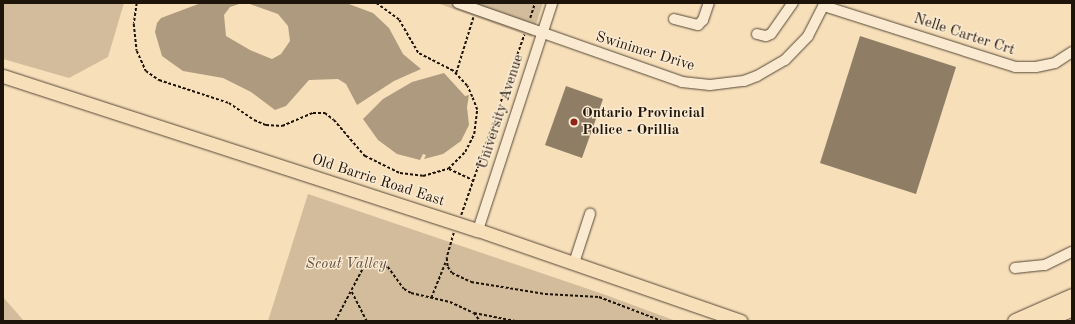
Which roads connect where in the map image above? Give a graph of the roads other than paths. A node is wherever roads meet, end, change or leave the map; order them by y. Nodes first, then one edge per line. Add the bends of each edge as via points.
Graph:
1 (458, 3) edge
2 (552, 3) edge
3 (709, 3) edge
4 (793, 3) edge
5 (824, 5) edge
6 (674, 19) dead end
7 (542, 34) junction
8 (757, 34) dead end
9 (1072, 52) edge
10 (3, 76) edge
11 (590, 214) dead end
12 (478, 230) junction
13 (1072, 252) edge
14 (574, 263) junction
15 (1015, 268) dead end
16 (1072, 296) edge
17 (1072, 308) edge
18 (741, 321) edge
19 (1015, 321) edge
20 (1042, 321) edge

1 - 7 street, Swinimer Drive
2 - 7 street, University Avenue
3 - 6 street via 703,20 698,25
4 - 8 street via 771,34
5 - 7 street, Swinimer Drive via 808,36 784,60 757,76 730,84 682,82
5 - 9 street, Nelle Carter Crt via 1015,67 1036,67 1055,63
7 - 12 street, University Avenue
10 - 12 main road, Old Barrie Road East
11 - 14 street
12 - 14 main road, Old Barrie Road East
13 - 15 street via 1044,265
14 - 18 main road, Old Barrie Road East
16 - 19 highway
17 - 20 highway

